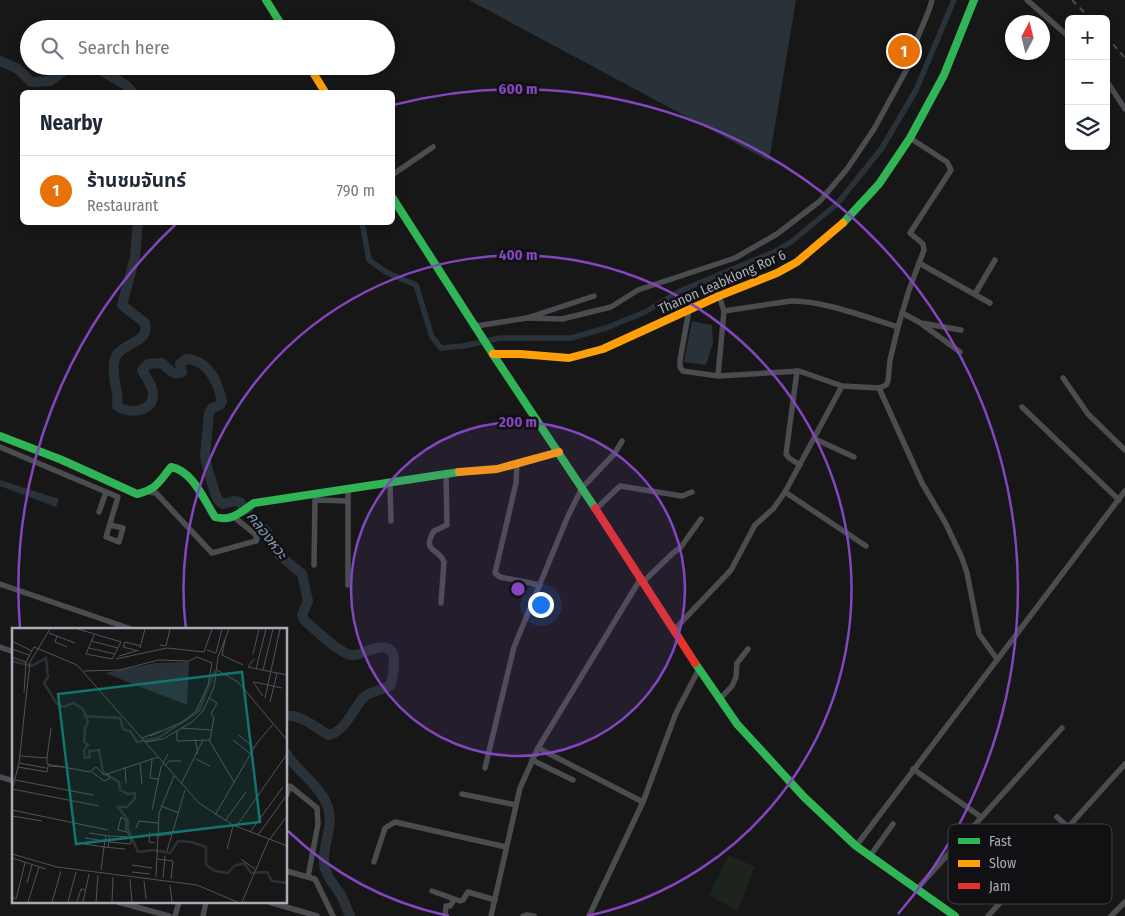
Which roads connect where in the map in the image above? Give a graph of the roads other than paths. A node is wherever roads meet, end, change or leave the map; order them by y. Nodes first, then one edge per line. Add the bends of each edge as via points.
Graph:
1 (266, 0) edge
2 (932, 0) edge
3 (974, 0) edge
4 (1028, 0) edge
5 (278, 20) edge
6 (1065, 33) edge
7 (314, 75) edge
8 (1110, 86) edge
9 (324, 90) edge
10 (1125, 109) edge
11 (910, 138) junction
12 (433, 146) dead end
13 (395, 174) edge
14 (395, 202) edge
15 (995, 260) dead end
16 (919, 263) junction
17 (975, 294) junction
18 (594, 296) dead end
19 (719, 296) junction
20 (990, 303) dead end
21 (689, 310) junction
22 (724, 311) junction
23 (902, 313) junction
24 (527, 318) junction
25 (918, 322) junction
26 (476, 326) junction
27 (898, 327) junction
28 (961, 330) dead end
29 (960, 352) dead end
30 (493, 354) junction
31 (797, 371) junction
32 (718, 376) junction
33 (1063, 378) dead end
34 (842, 386) junction
35 (879, 388) junction
36 (1022, 407) dead end
37 (0, 436) edge
38 (814, 438) junction
39 (622, 441) dead end
40 (0, 447) edge
41 (1125, 450) edge
42 (559, 452) junction
43 (854, 457) dead end
44 (517, 464) junction
45 (800, 465) junction
46 (446, 474) junction
47 (390, 483) junction
48 (582, 488) junction
49 (348, 489) junction
50 (1125, 491) edge
51 (106, 492) junction
52 (149, 492) junction
53 (692, 492) dead end
54 (785, 492) junction
55 (1118, 500) junction
56 (348, 501) junction
57 (596, 509) junction
58 (100, 512) dead end
59 (235, 516) junction
60 (701, 520) dead end
61 (391, 521) dead end
62 (110, 525) dead end
63 (866, 546) dead end
64 (314, 566) dead end
65 (642, 580) junction
66 (0, 584) edge
67 (348, 585) dead end
68 (540, 586) junction
69 (441, 602) dead end
70 (128, 628) edge
71 (674, 630) junction
72 (0, 647) edge
73 (748, 649) dead end
74 (12, 651) edge
75 (997, 659) junction
76 (699, 669) junction
77 (719, 700) junction
78 (1062, 728) dead end
79 (538, 748) junction
80 (532, 760) junction
81 (1124, 765) edge
82 (575, 766) junction
83 (485, 768) dead end
84 (913, 770) junction
85 (288, 791) edge
86 (462, 794) dead end
87 (643, 802) junction
88 (516, 805) junction
89 (982, 817) junction
90 (1057, 817) dead end
91 (893, 824) dead end
92 (976, 824) edge
93 (1065, 824) edge
94 (1071, 824) edge
95 (856, 846) junction
96 (506, 847) junction
97 (948, 855) edge
98 (870, 856) junction
99 (374, 862) dead end
100 (288, 872) edge
101 (308, 877) junction
102 (432, 890) dead end
103 (916, 890) junction
104 (454, 900) junction
105 (495, 900) junction
106 (1125, 902) edge
107 (125, 904) edge
108 (276, 904) edge
109 (999, 904) edge
110 (169, 916) edge
111 (316, 916) edge
112 (334, 916) edge
113 (445, 916) edge
114 (491, 916) edge
115 (523, 916) edge
116 (534, 916) edge
117 (589, 916) edge
118 (955, 916) edge
119 (988, 916) edge
120 (1112, 916) edge

1 - 5 street
2 - 24 street via 914,56 874,129 847,169 808,211 777,234 735,258 638,290 610,307 562,319
3 - 11 street, Thanon Leabklong Ror 6 via 944,74
4 - 6 street
7 - 9 street
8 - 10 street
11 - 16 street via 947,162 951,170 910,233 924,246
11 - 19 street, Thanon Leabklong Ror 6 via 870,196 828,237 788,267
12 - 13 street
14 - 26 street
15 - 17 street
16 - 17 street
16 - 23 street
17 - 20 street
18 - 24 street
19 - 21 street, Thanon Leabklong Ror 6
19 - 22 street
21 - 30 street, Thanon Leabklong Ror 6 via 603,349 569,358
21 - 32 street via 680,367 683,371
22 - 27 street via 802,301
22 - 32 street
23 - 25 street
23 - 27 street
24 - 26 street
25 - 28 street
25 - 29 street
26 - 30 street
27 - 35 street via 888,381 886,386
30 - 42 street
31 - 32 street
31 - 34 street
31 - 45 street via 786,454
33 - 41 street via 1088,414
34 - 35 street
34 - 38 street
35 - 75 street via 922,483 962,558 979,634
36 - 55 street
37 - 52 street via 131,492
38 - 43 street
38 - 45 street
39 - 48 street
40 - 51 street
42 - 44 street
42 - 48 street
44 - 46 street
44 - 68 street via 516,483 495,573
45 - 54 street
46 - 47 street
46 - 69 street via 447,525 434,531 429,545 444,562
47 - 49 street
47 - 61 street
48 - 57 street
48 - 68 street
49 - 56 street
49 - 59 street via 254,503
50 - 55 street
51 - 58 street
51 - 62 street via 118,498
52 - 59 street via 171,466 176,466 188,475 215,517 222,520
52 - 59 street via 156,493 212,554 256,541 255,534
53 - 57 street via 682,496 620,486
54 - 63 street
54 - 71 street via 773,509 754,525 731,570
55 - 75 street
56 - 64 street via 315,500
56 - 67 street
57 - 65 street
60 - 65 street via 681,547
65 - 71 street
65 - 79 street
66 - 70 street
68 - 83 street via 514,647
71 - 76 street
72 - 74 street
73 - 77 street via 737,663 733,683
75 - 84 street
76 - 77 street
76 - 87 street via 676,713
77 - 95 street via 770,762
78 - 89 street
79 - 80 street
79 - 82 street
80 - 82 street via 571,779
80 - 88 street
81 - 94 street
82 - 87 street
84 - 89 street
84 - 95 street
85 - 101 street via 290,786 317,808 318,824
86 - 88 street
87 - 117 street
88 - 96 street
89 - 92 street
90 - 93 street
91 - 98 street
95 - 98 street
96 - 99 street via 395,822 385,828
96 - 105 street
97 - 103 street
98 - 103 street
100 - 101 street
101 - 112 street via 315,878
102 - 104 street
103 - 118 street
104 - 105 street via 462,901 468,892
104 - 113 street via 446,906
105 - 114 street
106 - 120 street
107 - 110 street
108 - 111 street
109 - 119 street
115 - 116 street

